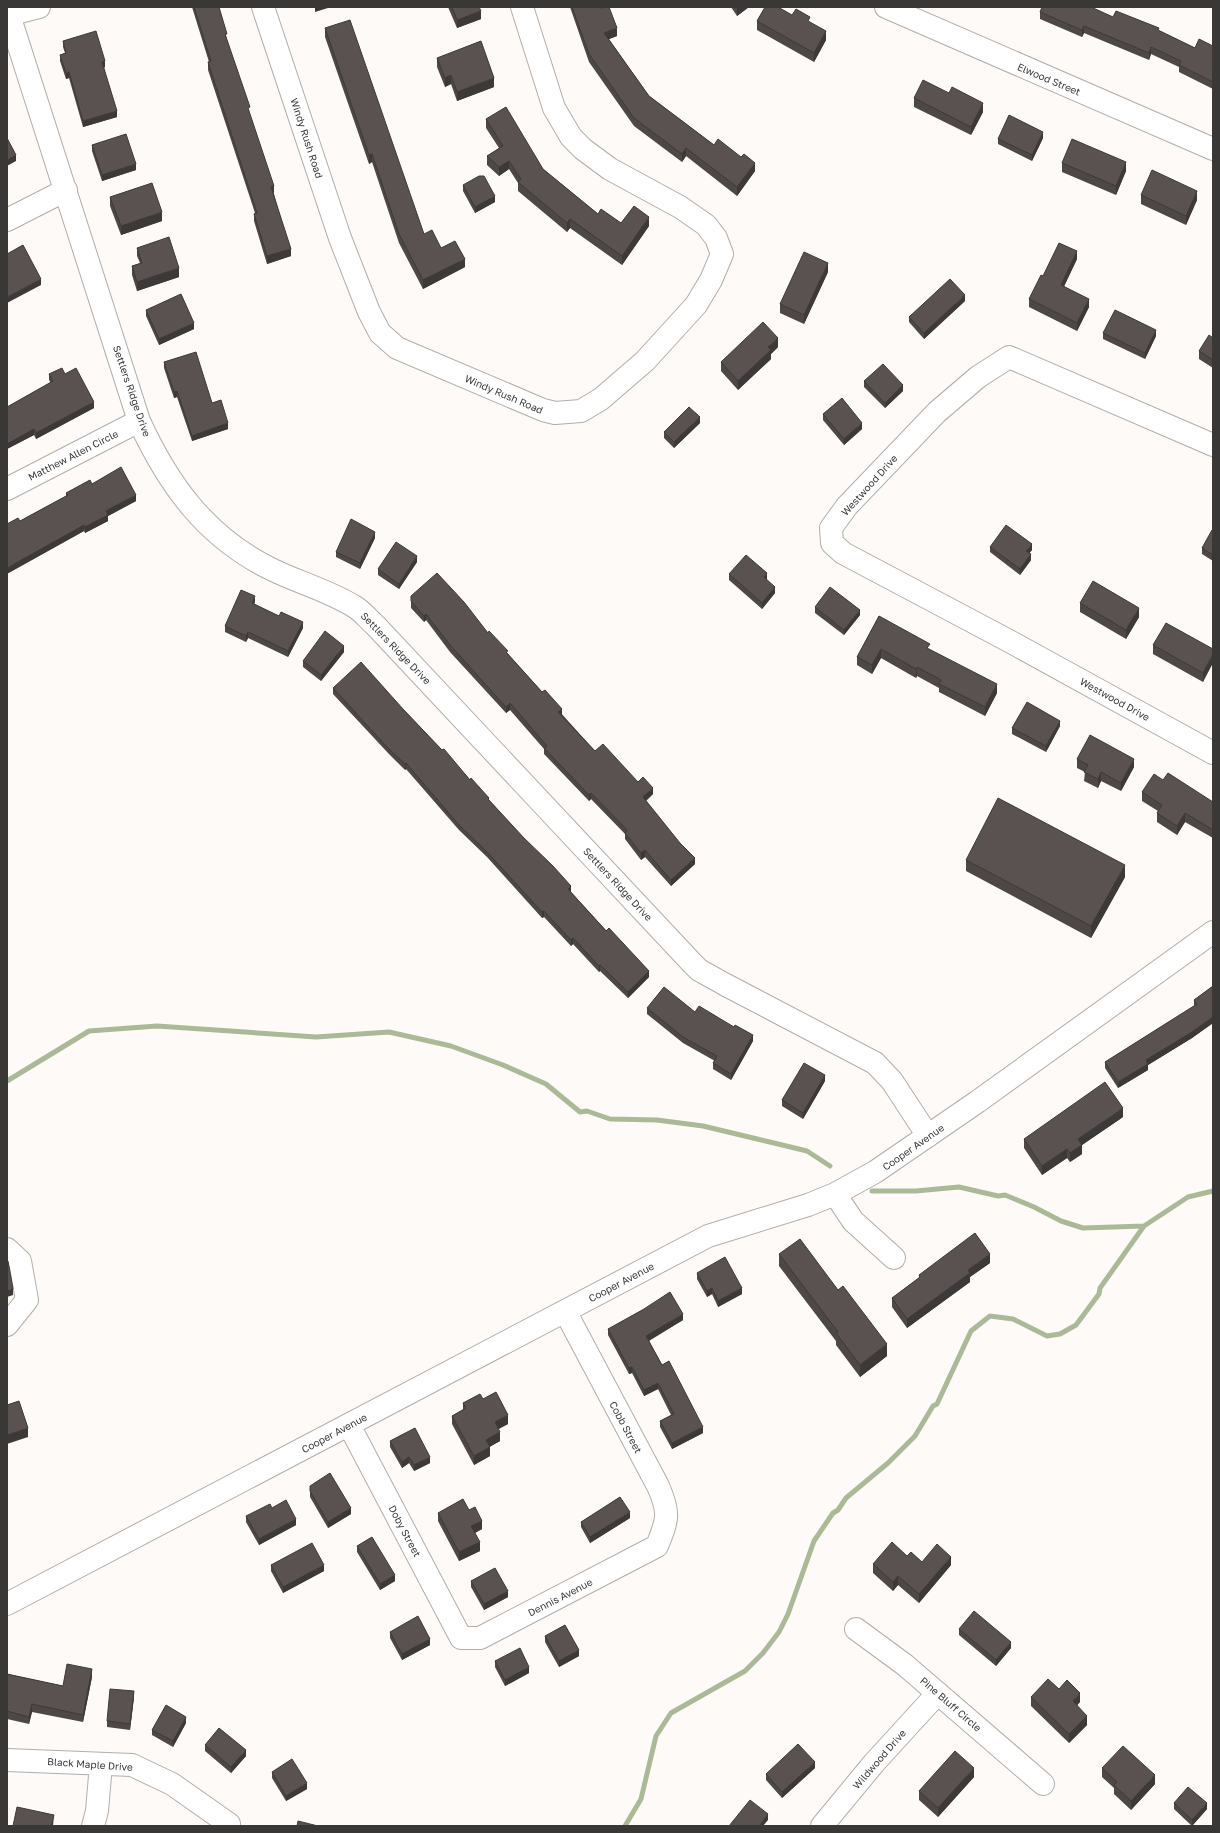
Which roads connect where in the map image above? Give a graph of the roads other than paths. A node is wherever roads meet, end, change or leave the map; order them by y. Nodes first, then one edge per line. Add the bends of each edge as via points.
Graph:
1 (39, 7) edge
2 (263, 7) edge
3 (522, 7) edge
4 (886, 7) edge
5 (8, 15) edge
6 (1213, 149) edge
7 (66, 190) junction
8 (7, 220) edge
9 (139, 421) junction
10 (1213, 445) edge
11 (7, 489) edge
12 (1213, 753) edge
13 (1213, 932) edge
14 (928, 1136) junction
15 (835, 1194) junction
16 (7, 1249) edge
17 (894, 1258) dead end
18 (565, 1311) junction
19 (7, 1325) edge
20 (349, 1425) junction
21 (657, 1546) joint
22 (7, 1604) edge
23 (856, 1629) dead end
24 (461, 1638) joint
25 (938, 1693) junction
26 (7, 1760) edge
27 (101, 1764) junction
28 (1043, 1784) dead end
29 (229, 1824) dead end
30 (93, 1826) edge
31 (822, 1826) edge

1 - 5 street
2 - 3 street, Windy Rush Road via 340,238 380,333 397,348 555,413 581,410 601,399 645,361 696,305 711,280 722,254 716,238 706,225 680,207 610,169 571,137 554,108
4 - 6 street, Elwood Street
5 - 7 street, Settlers Ridge Drive
7 - 8 street
7 - 9 street, Settlers Ridge Drive
9 - 11 street, Matthew Allen Circle
9 - 14 street, Settlers Ridge Drive via 170,481 209,527 236,549 268,568 336,596 356,608 375,625 695,966 726,985 875,1063 892,1081
10 - 12 street, Westwood Drive via 1009,358 978,377 937,412 847,506 831,528 832,543 843,553
13 - 14 street, Cooper Avenue
14 - 15 street, Cooper Avenue via 875,1172
15 - 17 street via 853,1221
15 - 18 street, Cooper Avenue via 708,1236
16 - 19 street via 20,1261 27,1300
18 - 20 street, Cooper Avenue
18 - 21 street, Cobb Street via 658,1486 666,1506 666,1526
20 - 22 street, Cooper Avenue
20 - 24 street, Doby Street
21 - 24 street, Dennis Avenue via 480,1638
23 - 25 street, Pine Bluff Circle
25 - 28 street, Pine Bluff Circle
25 - 31 street, Wildwood Drive via 874,1763
26 - 27 street, Black Maple Drive
27 - 29 street, Black Maple Drive via 132,1765 172,1784
27 - 30 street via 97,1811

